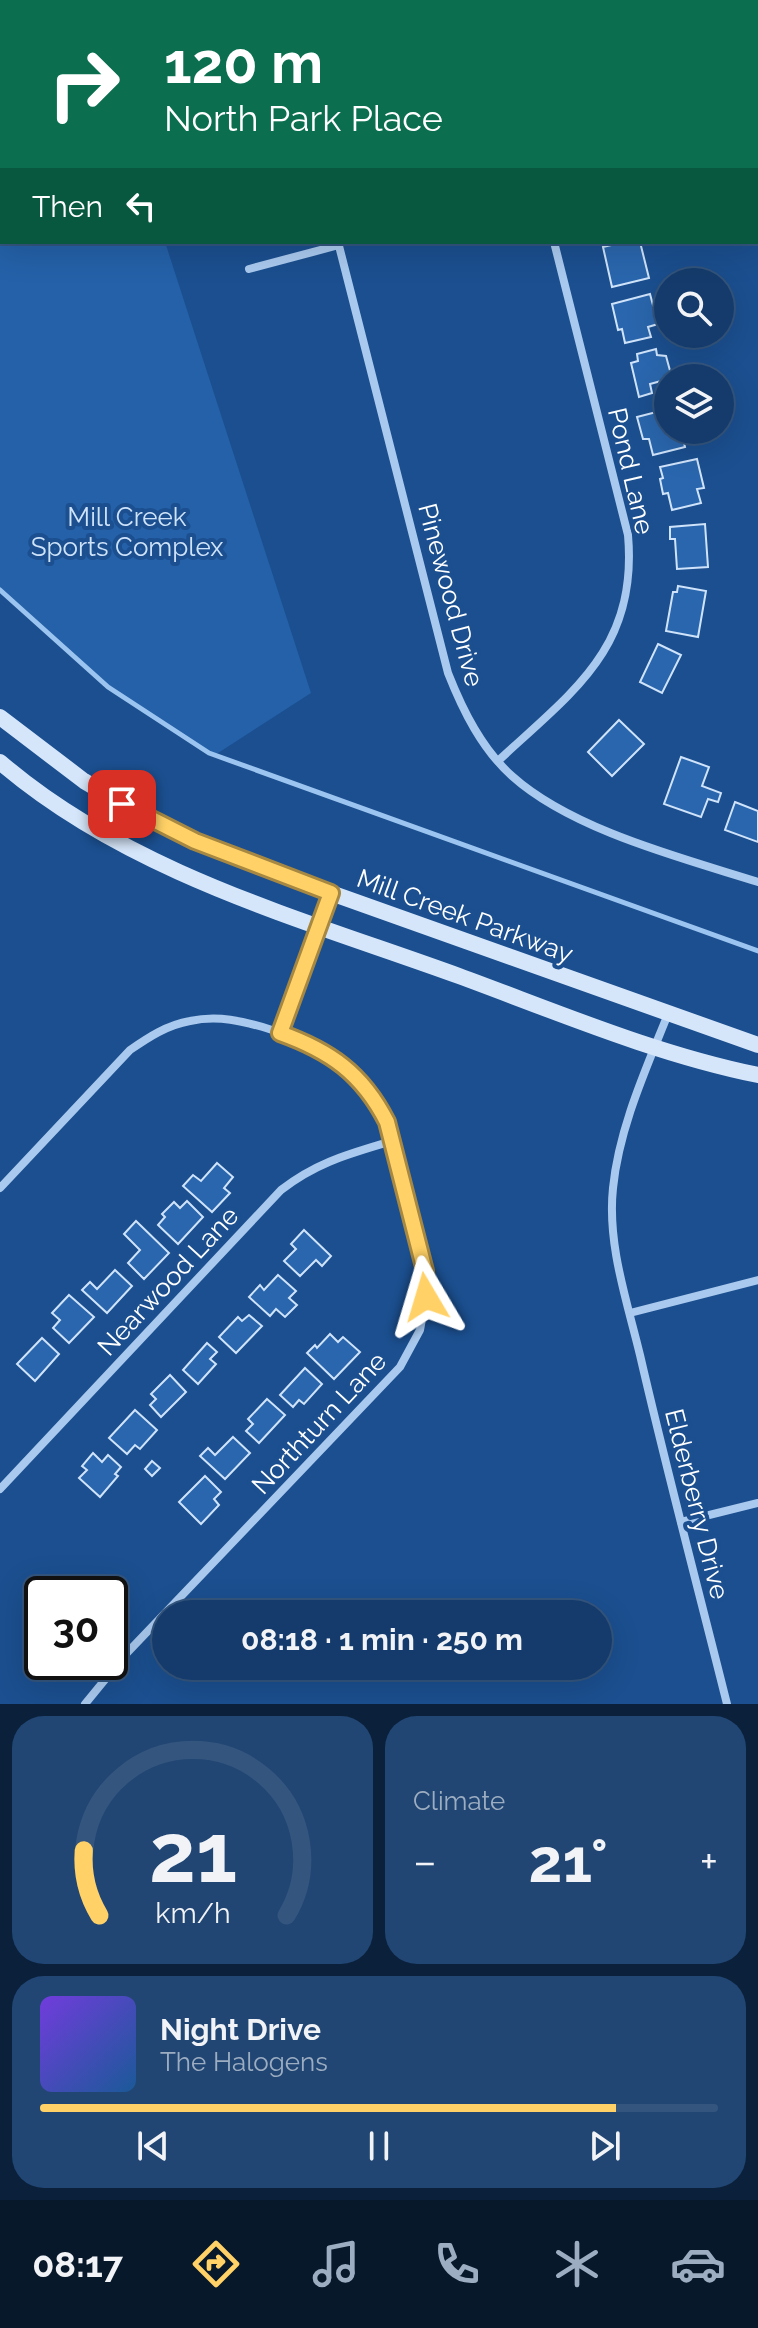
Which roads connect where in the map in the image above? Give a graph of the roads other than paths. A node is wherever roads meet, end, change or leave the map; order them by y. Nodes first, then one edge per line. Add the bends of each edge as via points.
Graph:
1 (336, 244) edge
2 (339, 244) edge
3 (555, 244) edge
4 (249, 269) dead end
5 (0, 717) edge
6 (498, 761) junction
7 (0, 762) edge
8 (758, 882) edge
9 (331, 893) junction
10 (319, 925) junction
11 (668, 1014) junction
12 (280, 1033) junction
13 (758, 1045) edge
14 (655, 1047) junction
15 (758, 1075) edge
16 (392, 1141) junction
17 (0, 1188) edge
18 (758, 1280) edge
19 (630, 1313) junction
20 (0, 1489) edge
21 (758, 1503) edge
22 (681, 1522) junction
23 (85, 1704) edge
24 (727, 1704) edge

1 - 4 street
2 - 6 street, Pinewood Drive via 448,673 473,728
3 - 6 street, Pond Lane via 628,535 628,582 623,609 600,660 583,683
5 - 9 main road, Mill Creek Parkway via 84,781 142,815 206,846
6 - 8 street, Pinewood Drive via 539,797 569,814
7 - 10 main road via 58,805 139,853
9 - 10 street
9 - 11 main road, Mill Creek Parkway
10 - 12 street
10 - 14 main road
11 - 13 main road, Mill Creek Parkway
11 - 14 street, Elderberry Drive
12 - 16 street, Northturn Lane via 343,1064 378,1105
12 - 17 street, Northturn Lane via 219,1018 191,1020 152,1035 130,1050
14 - 15 main road
14 - 19 street, Elderberry Drive via 617,1159 612,1190 616,1252
16 - 20 street, Nearwood Lane via 326,1161 281,1190
16 - 23 street, Northturn Lane via 425,1271 424,1314 409,1353
18 - 19 street
19 - 22 street, Elderberry Drive
21 - 22 street
22 - 24 street, Elderberry Drive

